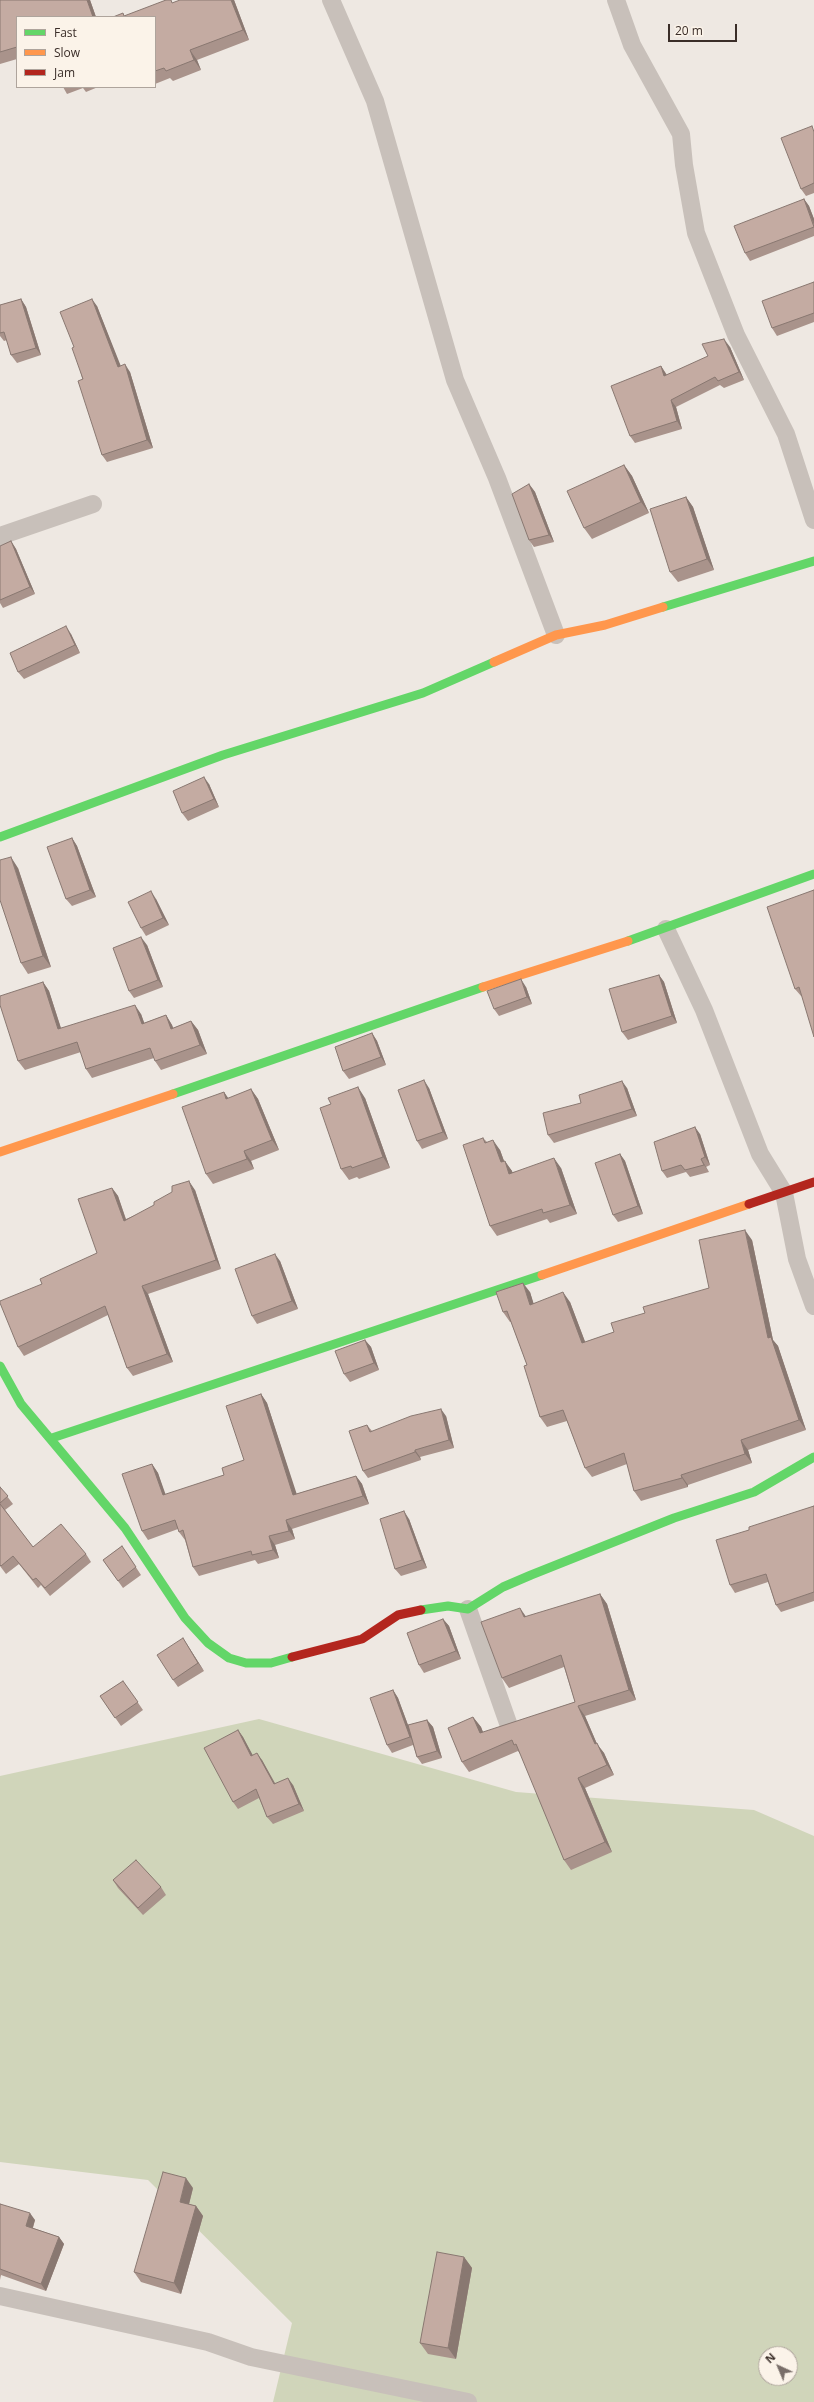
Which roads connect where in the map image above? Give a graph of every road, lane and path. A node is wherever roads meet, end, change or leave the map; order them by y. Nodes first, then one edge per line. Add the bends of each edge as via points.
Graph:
1 (331, 0) edge
2 (616, 0) edge
3 (93, 504) dead end
4 (814, 520) edge
5 (0, 536) edge
6 (814, 561) edge
7 (556, 635) junction
8 (0, 837) edge
9 (814, 874) edge
10 (666, 929) junction
11 (0, 1152) edge
12 (814, 1182) edge
13 (784, 1193) junction
14 (814, 1306) edge
15 (0, 1366) edge
16 (52, 1438) junction
17 (814, 1457) edge
18 (468, 1609) junction
19 (508, 1723) edge
20 (0, 2296) edge
21 (468, 2402) edge

1 - 7 street via 375,102 455,380 497,478
2 - 4 street via 632,45 681,134 696,233 736,335 786,434
3 - 5 street
6 - 7 street via 605,625
7 - 8 street via 423,693 223,755
9 - 10 street
10 - 11 street via 422,1007
10 - 13 street via 704,1010 760,1154
12 - 13 street
13 - 14 street via 797,1259
13 - 16 street via 387,1328
15 - 16 street via 22,1404
16 - 18 street via 125,1528 185,1618 208,1643 229,1658 271,1663 362,1639 398,1615 448,1606
17 - 18 street via 754,1492 674,1518 531,1575 503,1587
18 - 19 street
20 - 21 street via 208,2342 251,2357

